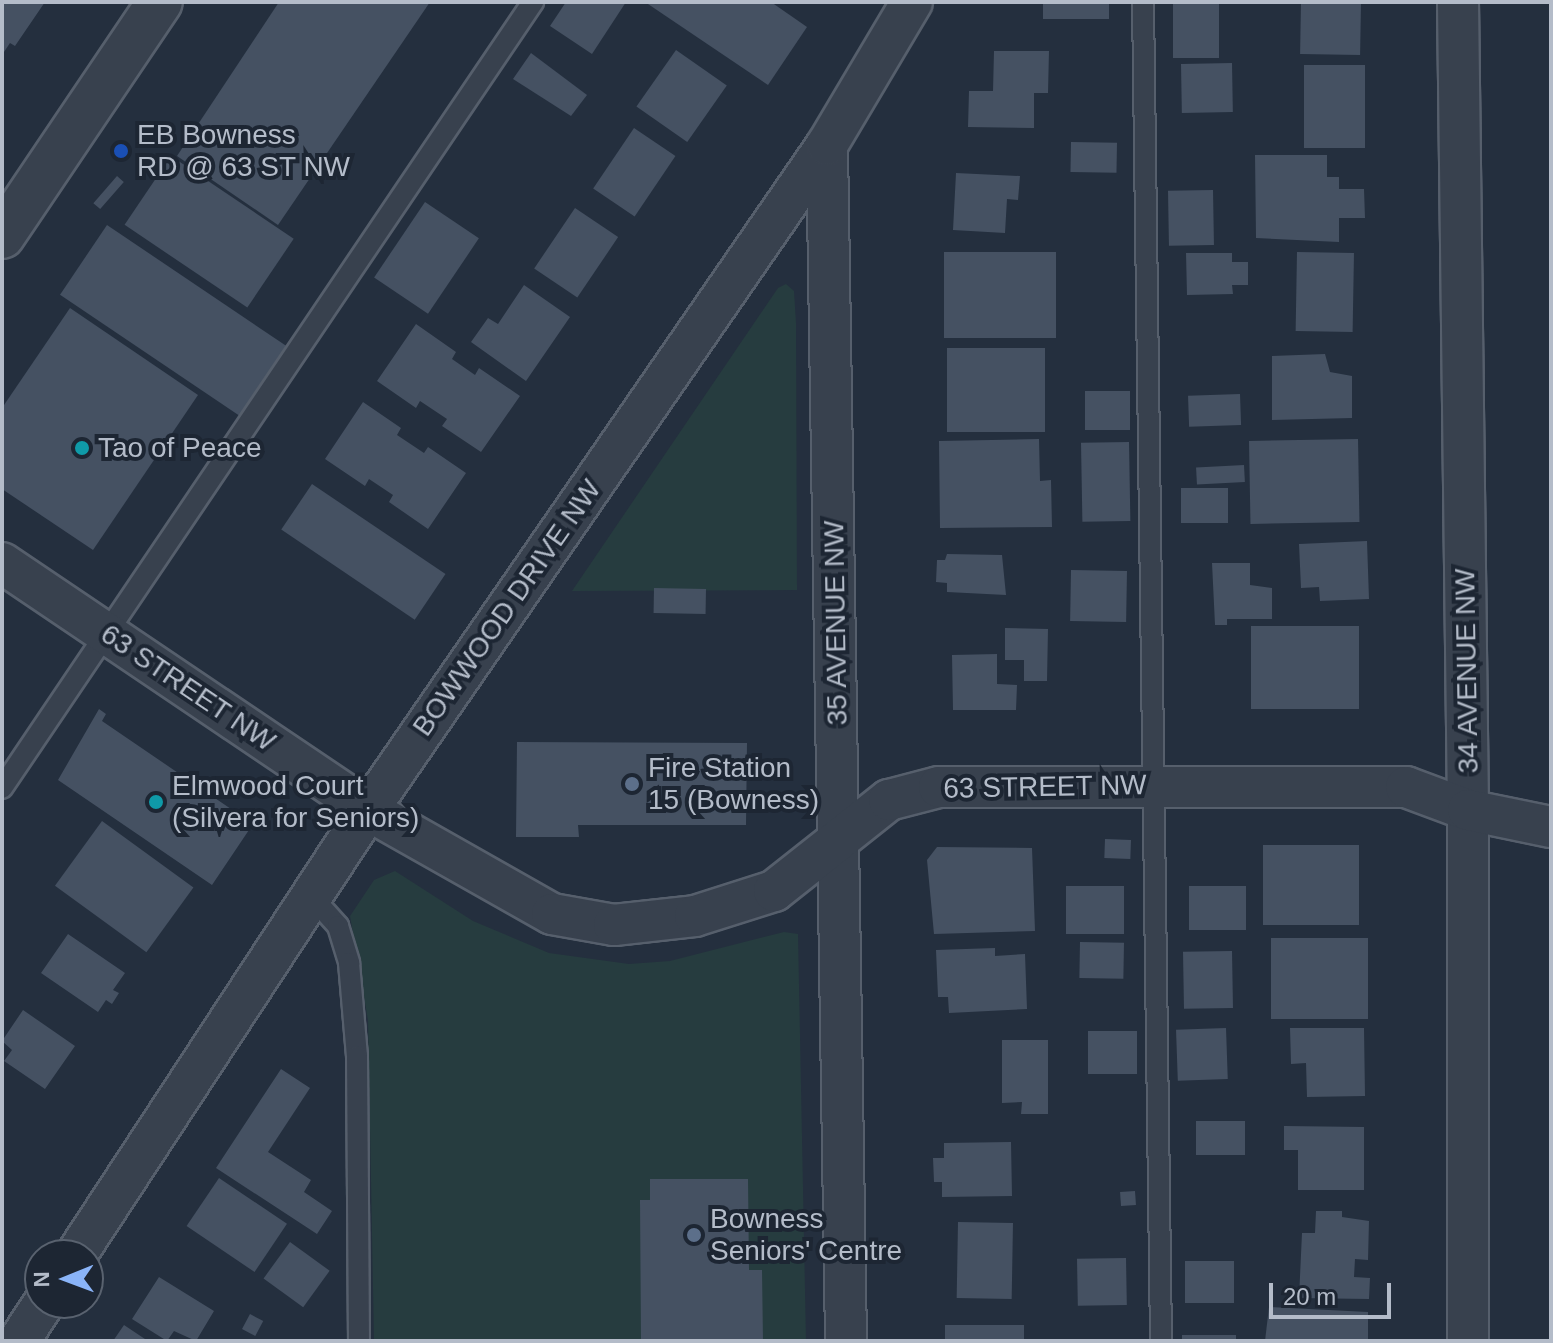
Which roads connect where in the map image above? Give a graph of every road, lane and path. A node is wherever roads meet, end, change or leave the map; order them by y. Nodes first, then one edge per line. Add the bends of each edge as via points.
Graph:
1 (160, 2) edge
2 (533, 2) edge
3 (1143, 2) edge
4 (1458, 2) edge
5 (902, 5) edge
6 (827, 145) junction
7 (2, 236) edge
8 (2, 563) edge
9 (108, 634) junction
10 (1156, 785) junction
11 (2, 788) edge
12 (368, 810) junction
13 (1468, 810) junction
14 (1551, 827) edge
15 (840, 838) junction
16 (312, 897) junction
17 (87, 1239) edge
18 (33, 1319) edge
19 (19, 1341) edge
20 (359, 1341) edge
21 (846, 1341) edge
22 (1161, 1341) edge
23 (1468, 1341) edge

1 - 7 street
2 - 9 lane
3 - 10 lane
4 - 13 street, 34 AVENUE NW
5 - 6 street, BOWWOOD DRIVE NW
6 - 12 street, BOWWOOD DRIVE NW
6 - 15 street, 35 AVENUE NW
8 - 9 street, 63 STREET NW
9 - 11 lane
9 - 12 street, 63 STREET NW
10 - 13 street, 63 STREET NW via 1406,787
10 - 15 street, 63 STREET NW via 939,787 889,800
10 - 22 lane
12 - 15 street, 63 STREET NW via 552,914 614,925 695,916 774,891
12 - 16 street, BOWWOOD DRIVE NW
13 - 14 street, 63 STREET NW
13 - 23 street, 34 AVENUE NW
15 - 21 street, 35 AVENUE NW
16 - 17 street, BOWWOOD DRIVE NW
16 - 20 lane via 338,926 349,963 357,1056
18 - 19 street

